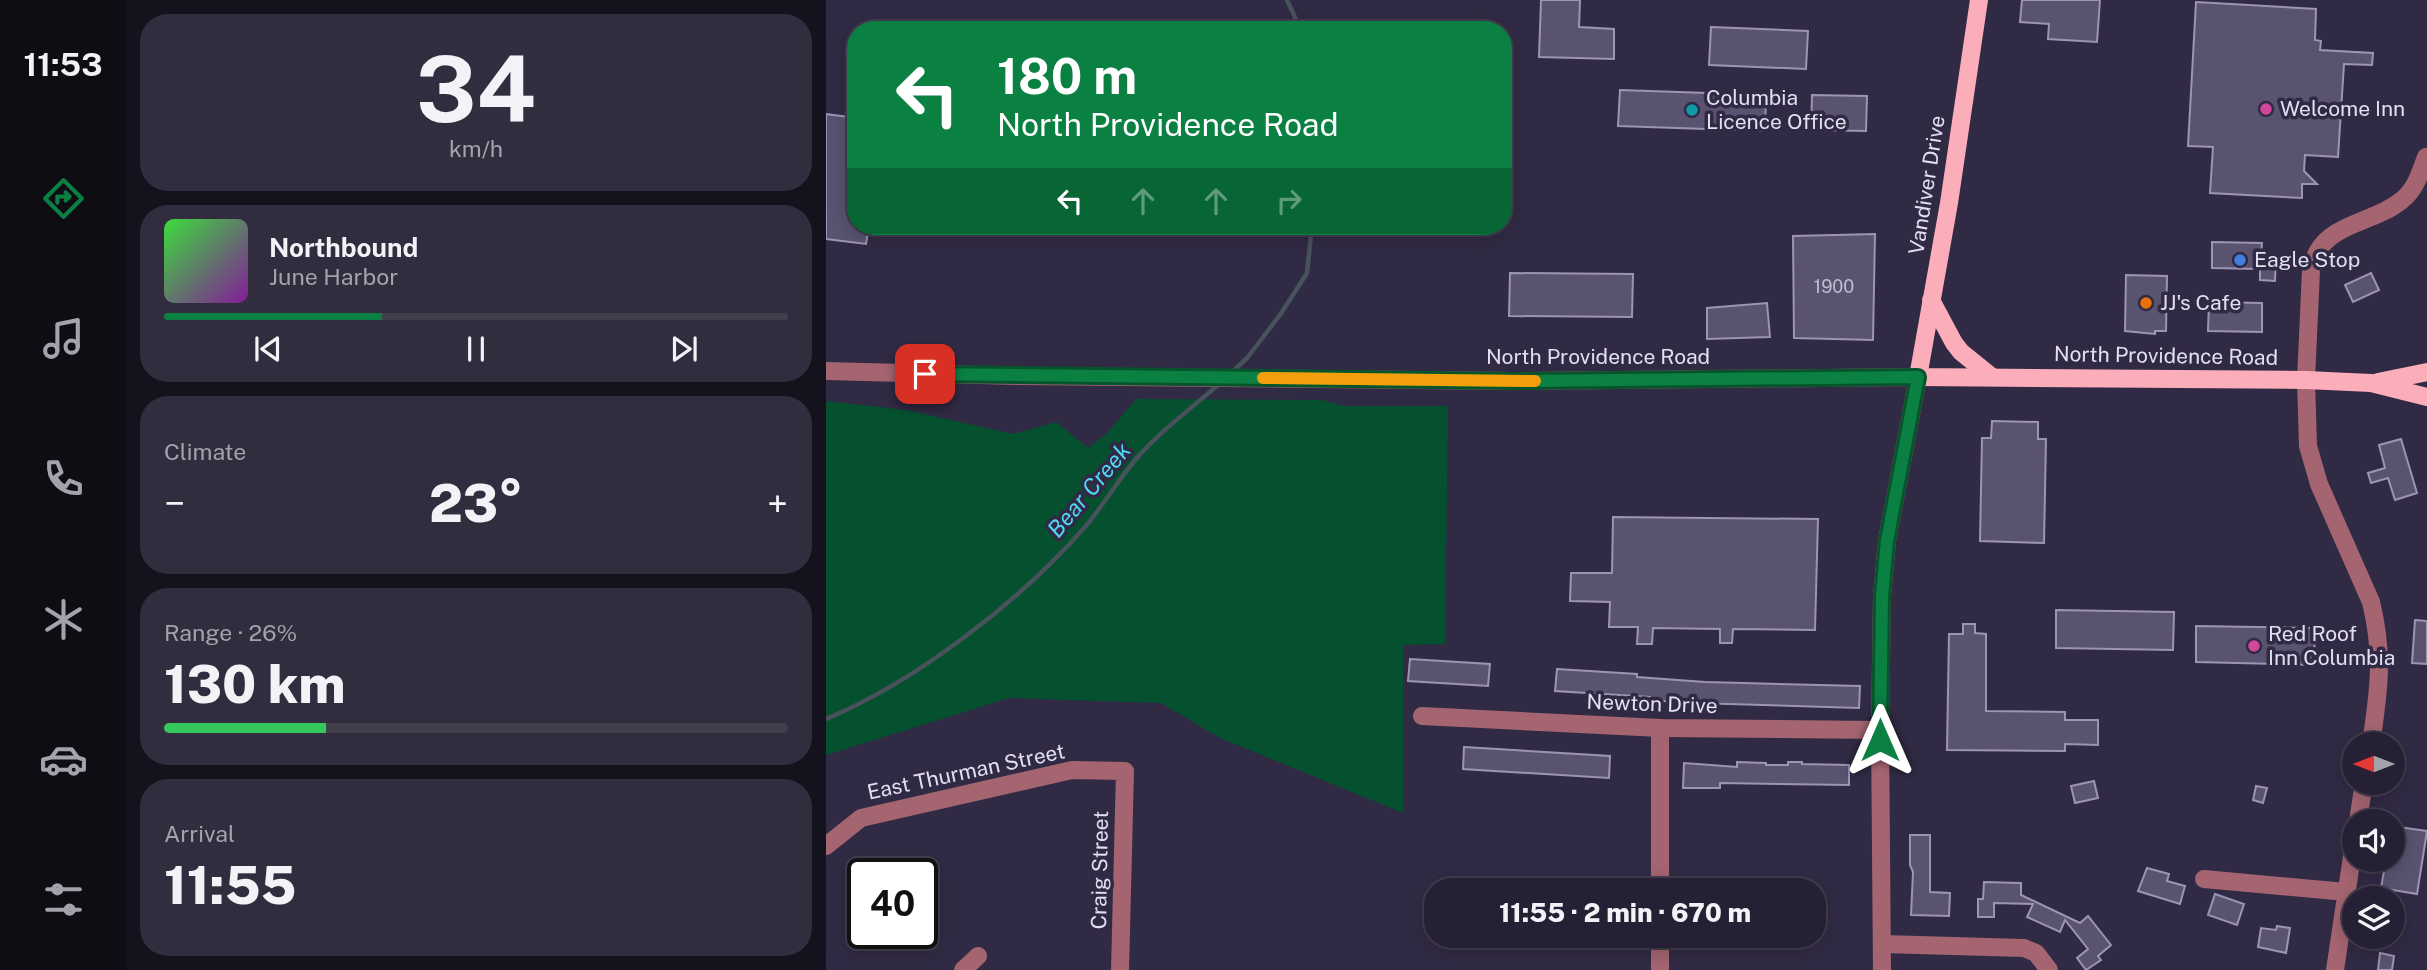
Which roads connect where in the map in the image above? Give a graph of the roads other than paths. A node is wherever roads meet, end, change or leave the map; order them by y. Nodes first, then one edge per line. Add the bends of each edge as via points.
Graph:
1 (1979, 0) edge
2 (2426, 158) edge
3 (1931, 300) junction
4 (826, 371) edge
5 (2427, 372) edge
6 (1918, 377) junction
7 (1992, 377) junction
8 (2306, 380) junction
9 (2371, 383) junction
10 (2427, 397) edge
11 (1422, 716) dead end
12 (1660, 728) junction
13 (1880, 730) junction
14 (2373, 732) edge
15 (1125, 771) joint
16 (826, 846) edge
17 (1660, 878) edge
18 (2204, 878) dead end
19 (2342, 892) edge
20 (2342, 920) edge
21 (1883, 944) junction
22 (1660, 948) edge
23 (978, 956) dead end
24 (963, 970) edge
25 (1121, 970) edge
26 (1660, 970) edge
27 (1882, 970) edge
28 (2049, 970) edge
29 (2335, 970) edge

1 - 3 main road, Vandiver Drive
2 - 8 street via 2414,188 2402,200 2344,227 2313,257
3 - 6 main road, Vandiver Drive
3 - 7 main road via 1961,352
4 - 6 street, North Providence Road via 1370,379
5 - 9 main road, North Providence Road
6 - 7 main road, North Providence Road
6 - 13 street via 1887,541
7 - 8 main road, North Providence Road
8 - 9 main road, North Providence Road
8 - 14 street via 2308,446 2375,622 2380,673
9 - 10 main road, North Providence Road
11 - 12 street, Newton Drive
12 - 13 street, Newton Drive
12 - 17 street
13 - 21 street
15 - 16 street, East Thurman Street via 1072,770 861,818
15 - 25 street, Craig Street
18 - 19 street
20 - 29 street
21 - 27 street
21 - 28 street via 2024,948 2036,953
22 - 26 street
23 - 24 street

